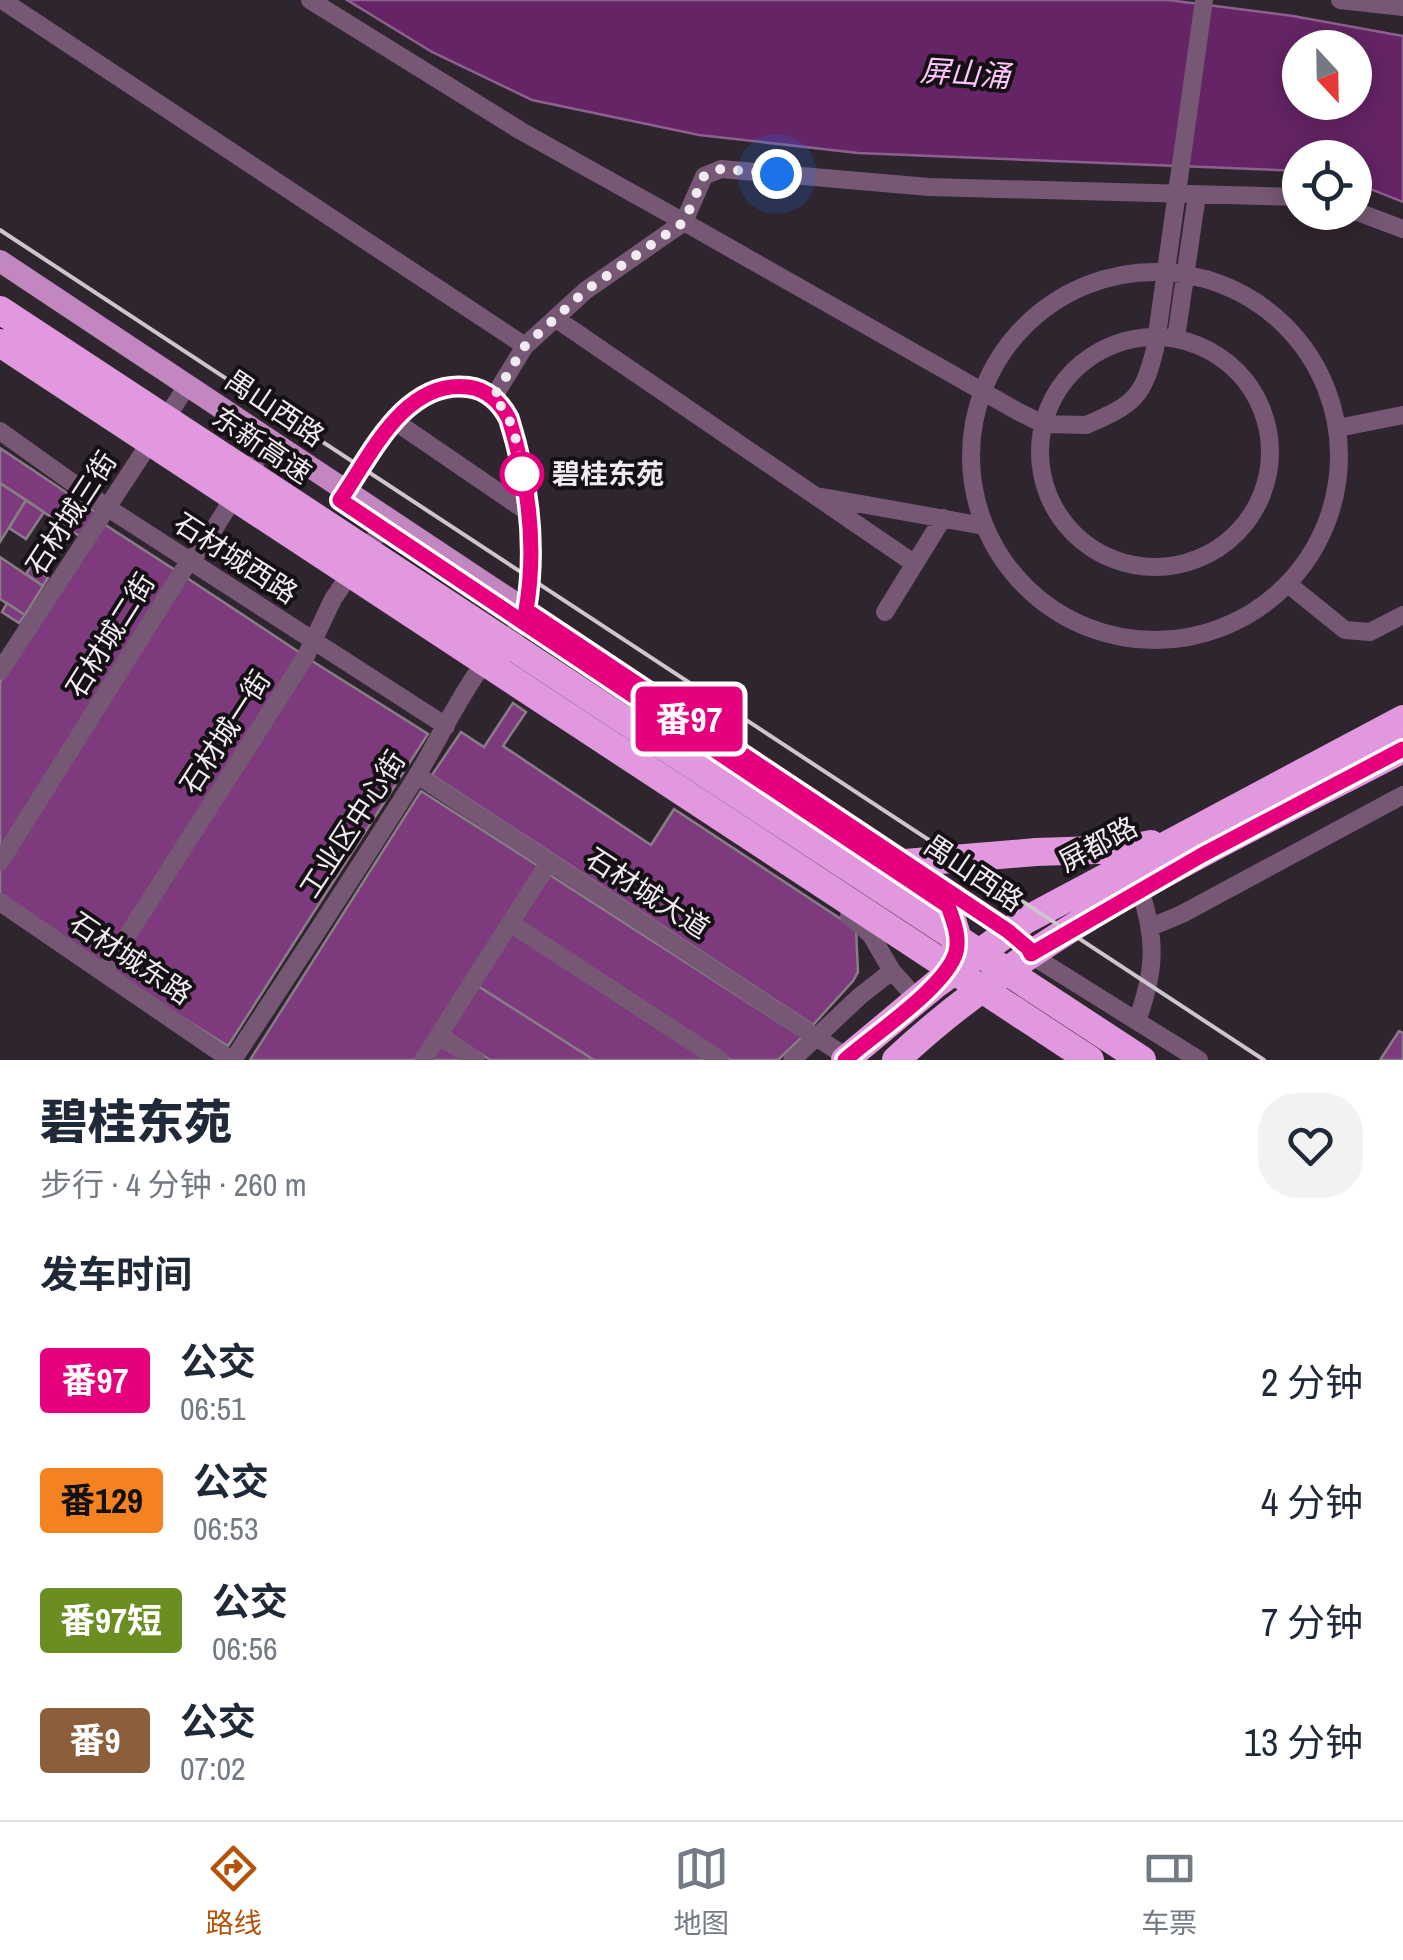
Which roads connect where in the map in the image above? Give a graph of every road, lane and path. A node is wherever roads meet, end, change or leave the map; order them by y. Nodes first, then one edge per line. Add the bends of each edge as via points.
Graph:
1 (310, 0) edge
2 (1204, 0) edge
3 (1340, 0) edge
4 (1, 1) edge
5 (1403, 7) edge
6 (1198, 195) junction
7 (1282, 197) edge
8 (1372, 217) edge
9 (684, 222) junction
10 (1403, 229) edge
11 (0, 261) edge
12 (1186, 274) junction
13 (0, 275) edge
14 (0, 310) edge
15 (555, 318) junction
16 (1176, 338) junction
17 (0, 343) edge
18 (525, 346) junction
19 (184, 390) junction
20 (983, 391) junction
21 (493, 398) junction
22 (1403, 414) edge
23 (396, 422) junction
24 (1043, 424) junction
25 (1338, 428) junction
26 (0, 431) edge
27 (266, 445) junction
28 (343, 496) junction
29 (816, 496) junction
30 (108, 508) junction
31 (529, 513) junction
32 (943, 518) junction
33 (385, 523) junction
34 (984, 526) junction
35 (189, 560) junction
36 (915, 564) junction
37 (1288, 584) junction
38 (885, 612) dead end
39 (1403, 615) edge
40 (524, 616) junction
41 (314, 641) junction
42 (0, 670) edge
43 (477, 672) junction
44 (1403, 719) edge
45 (446, 726) junction
46 (1400, 758) edge
47 (417, 775) junction
48 (1403, 795) edge
49 (1172, 840) junction
50 (0, 862) edge
51 (549, 862) junction
52 (905, 863) junction
53 (1140, 890) junction
54 (0, 902) edge
55 (948, 906) junction
56 (510, 924) junction
57 (1150, 926) junction
58 (1002, 936) junction
59 (1031, 954) junction
60 (892, 971) junction
61 (104, 972) junction
62 (927, 992) junction
63 (1136, 1021) junction
64 (439, 1036) junction
65 (816, 1037) junction
66 (846, 1059) edge
67 (232, 1060) edge
68 (423, 1060) edge
69 (476, 1060) edge
70 (720, 1060) edge
71 (792, 1060) edge
72 (896, 1060) edge
73 (1090, 1060) edge
74 (1142, 1060) edge
75 (1199, 1060) edge

1 - 9 street via 520,131
2 - 24 street, bridge via 1146,385 1118,412 1086,424
3 - 5 street
4 - 18 street
6 - 7 street
6 - 9 street via 929,187 721,169 704,176
6 - 12 street
8 - 10 street
9 - 15 street
9 - 20 street
11 - 19 main road, 禺山西路
12 - 16 street
12 - 20 street via 1114,277 1064,298 1021,330
12 - 25 street via 1223,284 1287,326 1329,390
13 - 19 main road, 禺山西路
14 - 74 highway, 东新高速, bridge
15 - 18 street
15 - 29 street
16 - 24 street via 1141,337 1108,346 1067,378
16 - 24 street via 1231,364 1252,387 1271,444 1259,504 1218,549 1160,568 1100,554 1056,512 1039,454
17 - 73 highway, bridge
18 - 21 street
19 - 27 main road, 禺山西路
19 - 30 street, 石材城三街
20 - 24 street
20 - 34 street via 971,445
21 - 23 street via 475,388 440,389 411,404
21 - 31 street via 513,433
22 - 25 street
23 - 28 street
23 - 31 street
25 - 37 street via 1332,512
26 - 30 street, 石材城西路
27 - 28 main road, 禺山西路
27 - 35 street, 石材城二街
28 - 33 main road, 禺山西路
29 - 32 street
29 - 36 street
30 - 35 street, 石材城西路
30 - 42 street, 石材城三街
31 - 40 street
32 - 34 street
32 - 36 street
33 - 40 main road, 禺山西路
33 - 41 street, 石材城一街 via 333,598
34 - 37 street via 1010,569 1045,604 1073,621 1136,640 1170,640 1234,623
35 - 41 street, 石材城西路
35 - 50 street, 石材城二街
36 - 38 street
37 - 39 street via 1345,630 1370,632
40 - 43 street, 工业区中心街
40 - 52 main road, 禺山西路
40 - 55 main road, 禺山西路
41 - 45 street, 石材城西路
41 - 61 street, 石材城一街
43 - 45 street, 工业区中心街
43 - 60 street via 861,924
44 - 49 highway, 屏都路
45 - 47 street, 工业区中心街
46 - 53 highway
47 - 51 street, 石材城大道
47 - 67 street, 工业区中心街
48 - 57 street
49 - 52 highway via 1127,849
49 - 58 highway, 屏都路
51 - 56 street
51 - 65 street, 石材城大道
52 - 58 main road, 禺山西路
53 - 57 street
53 - 59 highway
54 - 61 street, 石材城东路
55 - 58 main road, 禺山西路
55 - 62 highway via 956,954
56 - 64 street
56 - 70 street
57 - 63 street via 1150,982
58 - 59 main road, 禺山西路
58 - 62 highway, 屏都路
59 - 63 street
59 - 72 highway
60 - 62 street
60 - 65 street
61 - 67 street, 石材城东路
62 - 66 highway, 屏都路
63 - 75 street
64 - 68 street
64 - 69 street
65 - 66 street, 石材城大道
65 - 71 street

